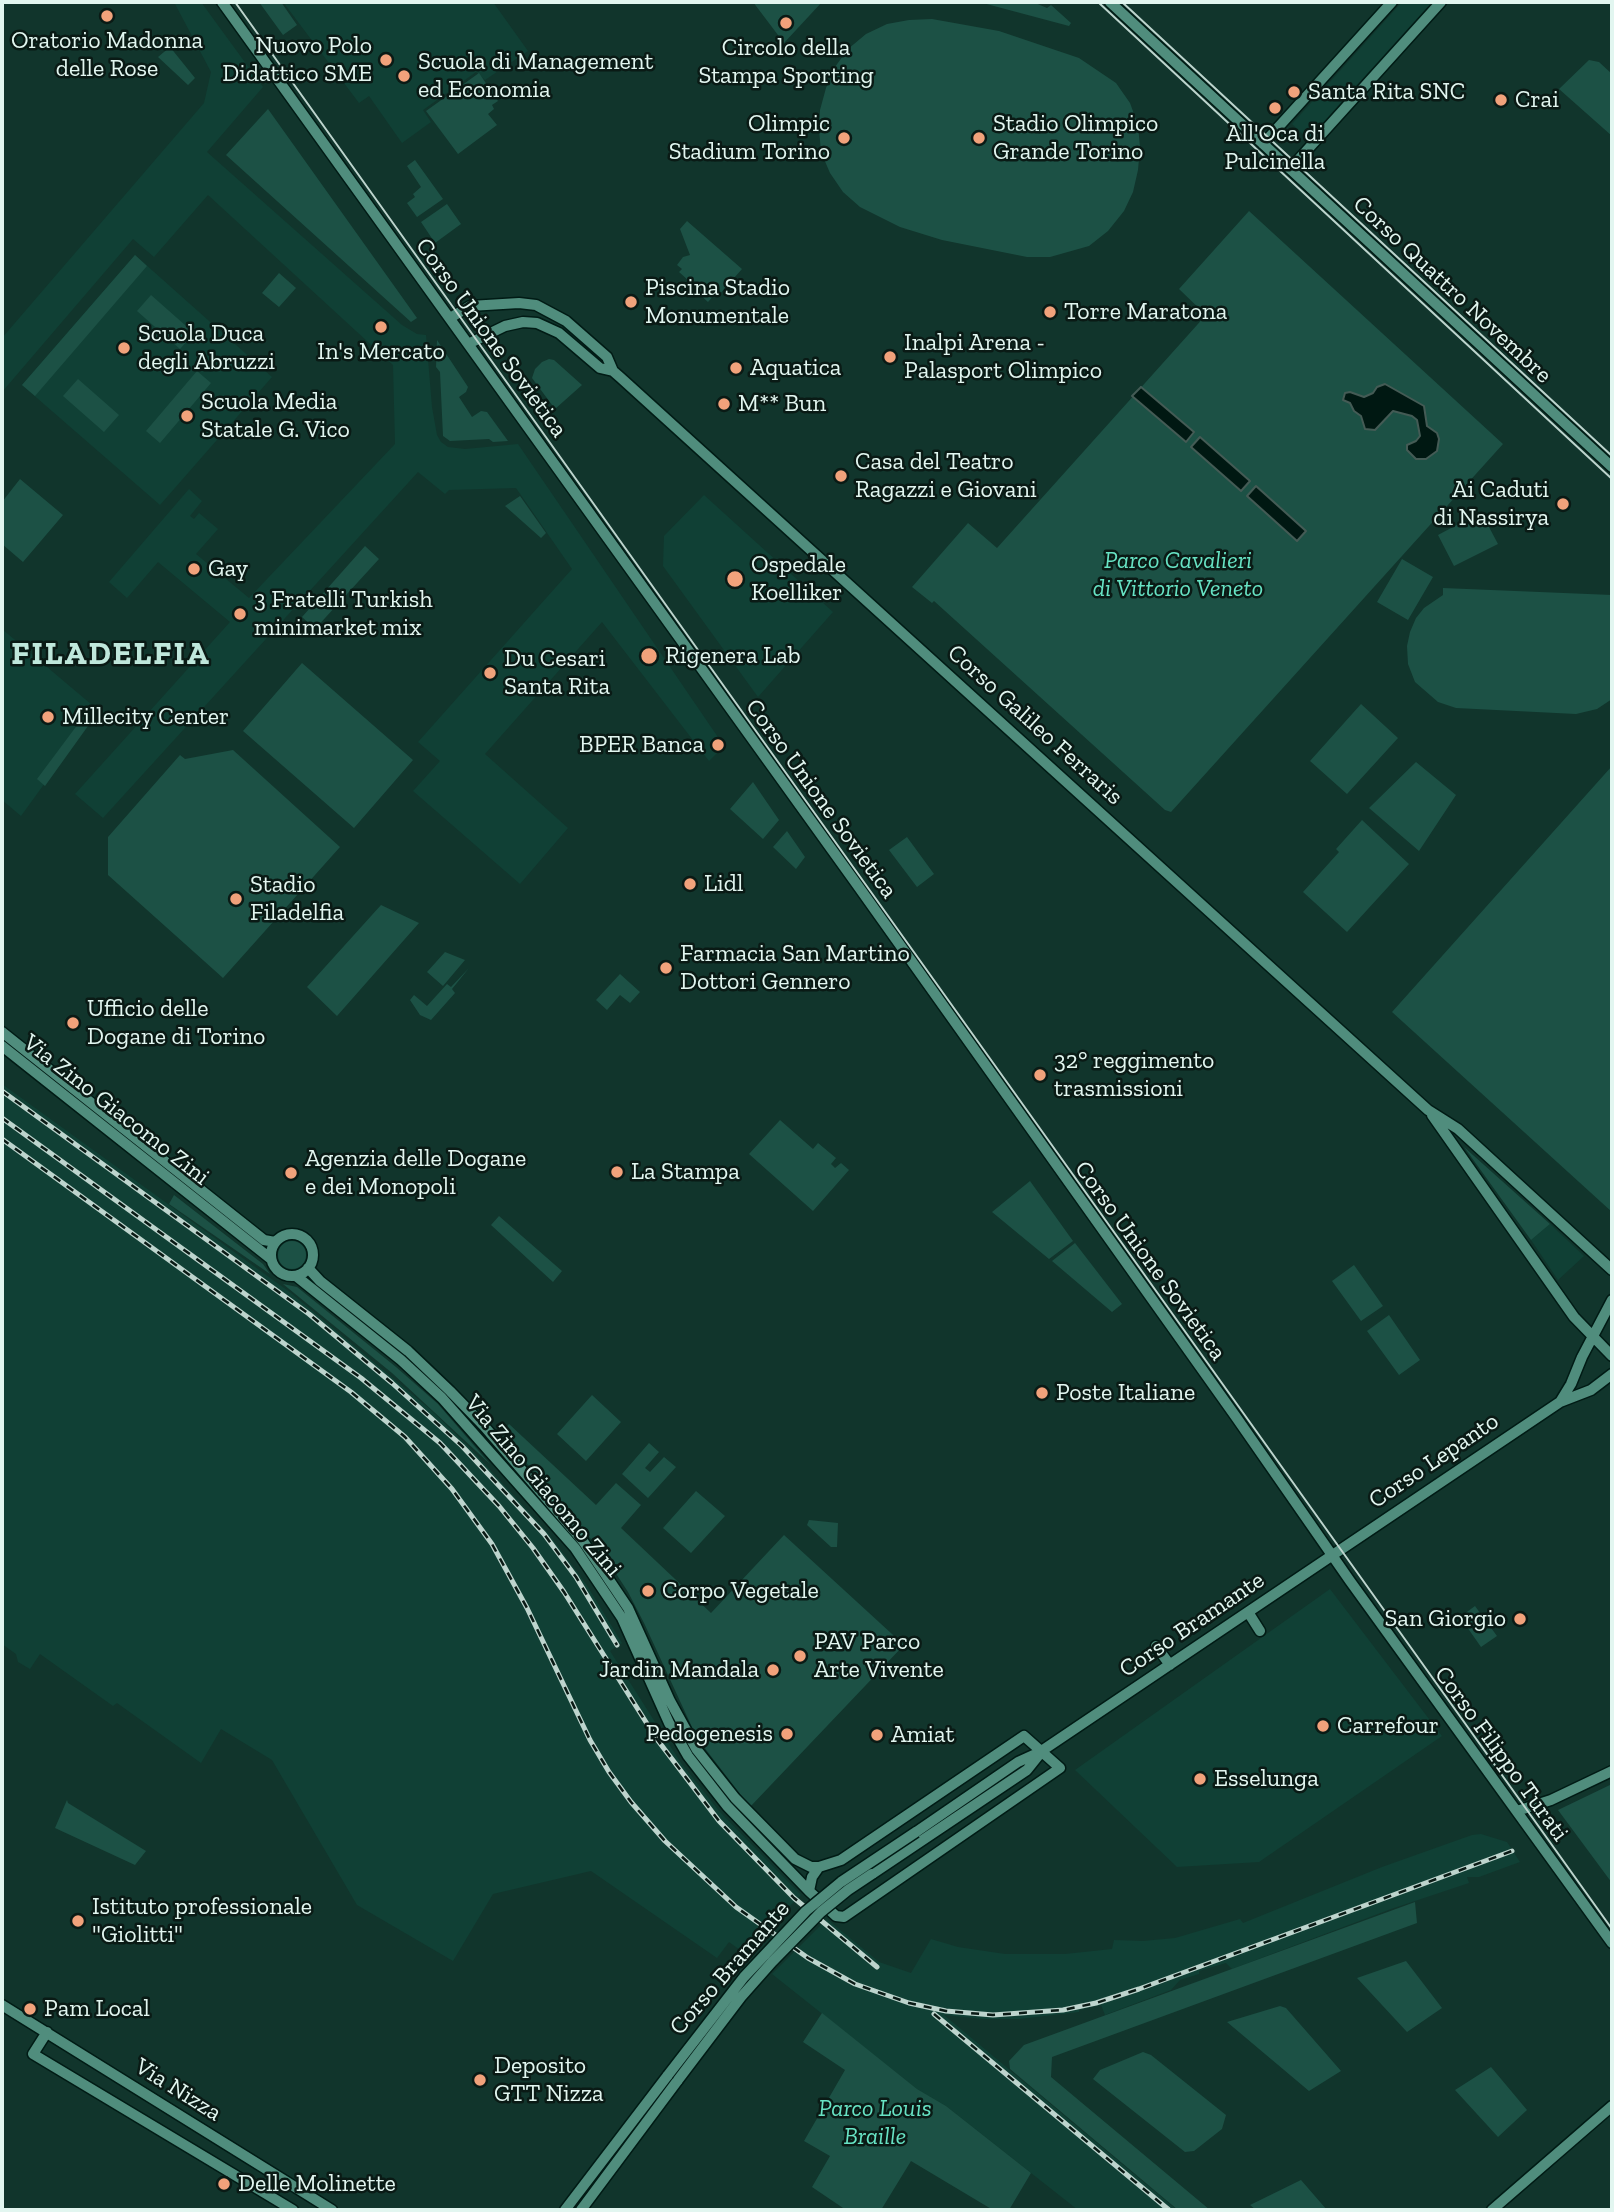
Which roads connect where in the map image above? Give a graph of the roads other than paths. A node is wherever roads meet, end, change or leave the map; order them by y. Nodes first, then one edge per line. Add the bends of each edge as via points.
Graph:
1 (222, 2) edge
2 (1110, 2) edge
3 (1392, 2) edge
4 (1441, 2) edge
5 (1263, 144) junction
6 (1290, 169) junction
7 (450, 318) junction
8 (468, 344) junction
9 (614, 371) junction
10 (1612, 467) edge
11 (2, 1032) edge
12 (2, 1046) edge
13 (1428, 1110) junction
14 (275, 1242) junction
15 (271, 1259) junction
16 (308, 1268) junction
17 (1612, 1270) edge
18 (296, 1276) junction
19 (1612, 1300) edge
20 (1592, 1338) junction
21 (1612, 1356) edge
22 (1612, 1374) edge
23 (1560, 1402) junction
24 (1332, 1556) junction
25 (1248, 1612) junction
26 (1260, 1631) dead end
27 (1156, 1646) dead end
28 (1170, 1665) junction
29 (1040, 1752) junction
30 (1612, 1771) edge
31 (1517, 1811) junction
32 (819, 1867) junction
33 (809, 1891) junction
34 (1612, 1943) edge
35 (2, 2005) edge
36 (47, 2032) junction
37 (673, 2078) junction
38 (1612, 2106) edge
39 (293, 2210) edge
40 (332, 2210) edge
41 (565, 2210) edge
42 (581, 2210) edge
43 (1492, 2210) edge

1 - 7 main road, Corso Unione Sovietica
2 - 5 main road, Corso Quattro Novembre
3 - 5 main road
4 - 6 main road
5 - 6 main road, Corso Quattro Novembre
6 - 10 main road, Corso Quattro Novembre
7 - 8 main road, Corso Unione Sovietica
7 - 9 main road via 470,306 536,304 566,321 607,357
8 - 9 main road via 513,323 537,323 559,333 600,368
8 - 24 main road, Corso Unione Sovietica
9 - 13 main road, Corso Galileo Ferraris
11 - 14 main road, Via Zino Giacomo Zini via 264,1240
12 - 15 main road, Via Zino Giacomo Zini
13 - 17 main road, Corso Galileo Ferraris via 1458,1129
13 - 20 main road, Corso Galileo Ferraris
14 - 15 main road
14 - 16 main road via 288,1234 306,1239 313,1256
15 - 18 main road via 277,1271
16 - 18 main road
16 - 32 main road, Via Zino Giacomo Zini via 450,1391 583,1541 634,1619 697,1750 735,1798 795,1859
18 - 33 main road, Via Zino Giacomo Zini via 442,1398 575,1548 622,1618 688,1756 727,1806
19 - 20 main road, Corso Lepanto
20 - 21 main road, Corso Galileo Ferraris
20 - 23 main road, Corso Lepanto
22 - 23 main road, Corso Lepanto via 1601,1384
23 - 24 main road, Corso Lepanto
24 - 25 main road, Corso Bramante
24 - 31 main road, Corso Filippo Turati
25 - 26 main road
25 - 28 main road, Corso Bramante
27 - 28 main road
28 - 29 main road, Corso Bramante
29 - 32 main road via 1024,1736 841,1860
29 - 33 main road, Via Zino Giacomo Zini via 1060,1768 844,1917 836,1916
29 - 37 main road, Corso Bramante, bridge via 1018,1762 921,1835 841,1882 806,1911 744,1977
30 - 31 main road
31 - 34 main road, Corso Filippo Turati
32 - 33 main road
35 - 36 main road, Via Nizza
36 - 39 main road, Via Nizza via 33,2054
36 - 40 main road, Via Nizza
37 - 41 main road, Corso Bramante
37 - 42 main road, Corso Bramante
38 - 43 main road

